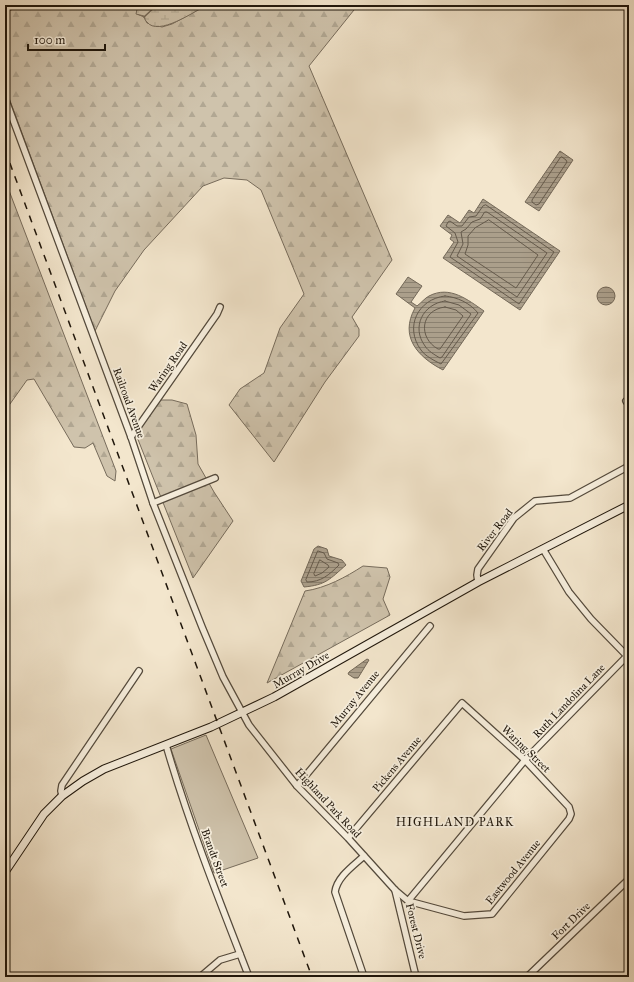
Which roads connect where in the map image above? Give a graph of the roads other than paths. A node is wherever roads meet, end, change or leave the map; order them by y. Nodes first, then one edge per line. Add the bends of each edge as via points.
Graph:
1 (5, 98) edge
2 (220, 307) dead end
3 (131, 437) junction
4 (629, 466) edge
5 (215, 478) dead end
6 (153, 503) junction
7 (629, 506) edge
8 (543, 549) junction
9 (478, 582) junction
10 (430, 626) dead end
11 (628, 657) edge
12 (139, 672) dead end
13 (462, 703) joint
14 (242, 712) junction
15 (166, 745) junction
16 (525, 760) junction
17 (297, 786) junction
18 (62, 796) junction
19 (571, 812) joint
20 (348, 838) junction
21 (364, 856) junction
22 (5, 872) edge
23 (629, 879) edge
24 (395, 890) junction
25 (408, 901) junction
26 (240, 954) junction
27 (200, 977) edge
28 (249, 977) edge
29 (364, 977) edge
30 (416, 977) edge
31 (527, 977) edge

1 - 3 street, Railroad Avenue
2 - 3 street, Waring Road
3 - 6 street, Railroad Avenue
4 - 9 street, River Road via 570,498 535,501 514,518 482,563 478,569
5 - 6 street
6 - 14 street, Railroad Avenue via 223,677
7 - 8 street, Murray Drive
8 - 9 street, Murray Drive
8 - 11 street via 569,592
9 - 14 street, Murray Drive via 274,698
10 - 17 street, Murray Avenue
11 - 16 street, Ruth Landolina Lane
12 - 18 street via 62,785
13 - 16 street, Waring Street
13 - 20 street, Pickens Avenue
14 - 15 street, Murray Drive
14 - 17 street, Highland Park Road via 263,745
15 - 18 street, Murray Drive via 104,769
15 - 26 street, Brandt Street via 190,820
16 - 19 street, Waring Street
16 - 25 street, Ruth Landolina Lane
17 - 20 street, Highland Park Road
18 - 22 street, Murray Drive via 44,814
19 - 25 street, Eastwood Avenue via 569,819 492,914 464,916
20 - 21 street, Highland Park Road
21 - 24 street, Highland Park Road
21 - 29 street via 347,871 334,892
23 - 31 street, Fort Drive
24 - 25 street, Highland Park Road
24 - 30 street, Forest Drive
26 - 27 street via 220,960
26 - 28 street, Brandt Street

